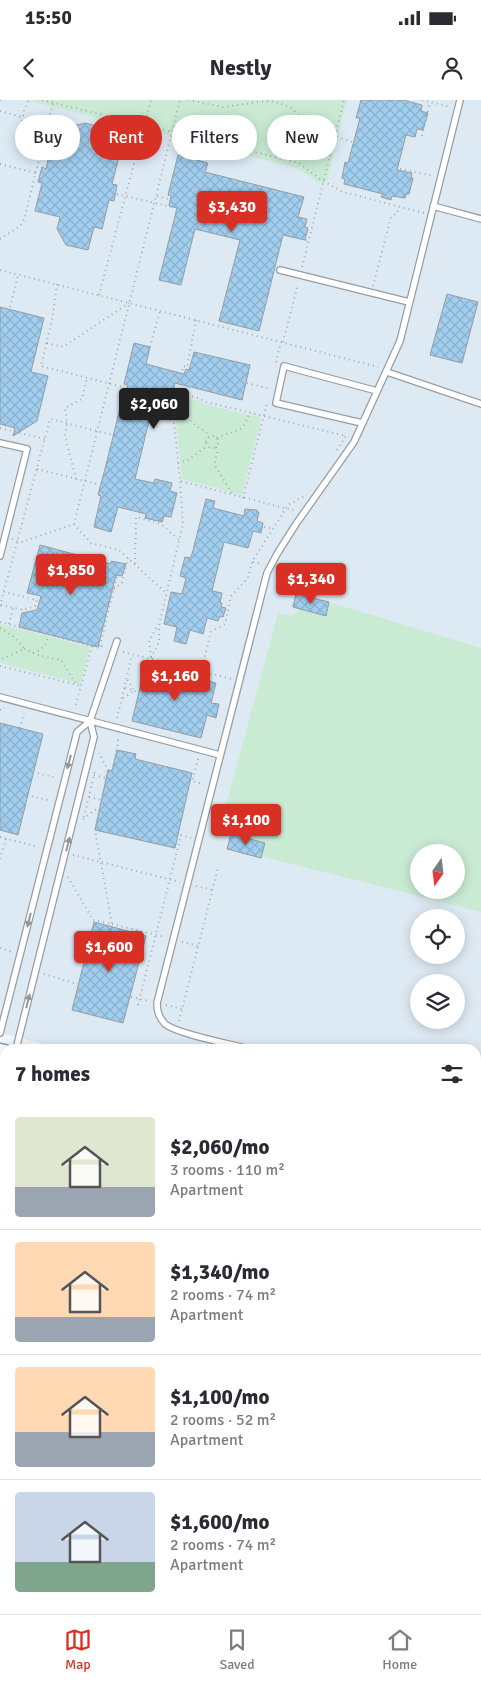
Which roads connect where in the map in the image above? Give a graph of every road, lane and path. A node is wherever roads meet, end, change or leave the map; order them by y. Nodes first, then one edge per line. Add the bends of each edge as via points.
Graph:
1 (29, 100) edge
2 (42, 100) edge
3 (151, 100) edge
4 (180, 100) edge
5 (188, 100) edge
6 (241, 100) edge
7 (344, 100) edge
8 (422, 100) edge
9 (460, 100) edge
10 (430, 102) junction
11 (53, 103) junction
12 (238, 105) junction
13 (458, 109) junction
14 (0, 111) edge
15 (15, 115) edge
16 (23, 115) edge
17 (103, 115) edge
18 (147, 115) edge
19 (176, 115) edge
20 (299, 115) edge
21 (337, 128) edge
22 (162, 130) edge
23 (172, 132) joint
24 (422, 136) dead end
25 (337, 137) edge
26 (352, 142) dead end
27 (257, 153) edge
28 (135, 160) edge
29 (329, 160) edge
30 (0, 164) edge
31 (400, 169) dead end
32 (36, 173) junction
33 (440, 178) junction
34 (324, 181) junction
35 (117, 194) dead end
36 (126, 196) junction
37 (156, 196) junction
38 (169, 199) dead end
39 (154, 203) junction
40 (433, 206) junction
41 (172, 207) dead end
42 (399, 207) junction
43 (431, 215) junction
44 (481, 219) edge
45 (0, 239) edge
46 (301, 239) dead end
47 (309, 241) junction
48 (0, 270) edge
49 (280, 270) dead end
50 (18, 274) junction
51 (300, 275) junction
52 (57, 284) junction
53 (372, 293) junction
54 (100, 295) junction
55 (409, 302) junction
56 (129, 303) junction
57 (10, 308) dead end
58 (160, 311) junction
59 (196, 320) junction
60 (282, 342) junction
61 (47, 343) junction
62 (150, 347) dead end
63 (380, 368) dead end
64 (274, 370) dead end
65 (388, 372) junction
66 (87, 378) junction
67 (109, 383) junction
68 (247, 383) dead end
69 (124, 387) dead end
70 (270, 389) dead end
71 (378, 391) junction
72 (177, 393) junction
73 (268, 398) dead end
74 (175, 399) junction
75 (481, 404) edge
76 (249, 413) junction
77 (263, 416) junction
78 (67, 423) junction
79 (362, 423) junction
80 (0, 428) edge
81 (98, 431) junction
82 (113, 435) dead end
83 (209, 436) junction
84 (217, 438) junction
85 (45, 440) junction
86 (0, 443) edge
87 (208, 446) junction
88 (216, 447) junction
89 (336, 451) dead end
90 (178, 463) junction
91 (37, 469) junction
92 (76, 479) junction
93 (85, 481) junction
94 (180, 481) junction
95 (101, 485) dead end
96 (233, 495) junction
97 (306, 495) dead end
98 (243, 498) junction
99 (286, 509) junction
100 (303, 513) junction
101 (74, 524) junction
102 (264, 527) dead end
103 (273, 529) junction
104 (5, 537) junction
105 (179, 540) junction
106 (18, 541) junction
107 (0, 556) edge
108 (128, 558) junction
109 (135, 564) junction
110 (117, 576) dead end
111 (114, 589) junction
112 (4, 592) junction
113 (166, 593) junction
114 (0, 605) edge
115 (13, 608) junction
116 (0, 622) edge
117 (9, 624) junction
118 (159, 624) junction
119 (0, 628) edge
120 (48, 635) junction
121 (117, 641) dead end
122 (100, 646) dead end
123 (24, 649) junction
124 (34, 653) junction
125 (151, 658) junction
126 (0, 660) edge
127 (0, 666) edge
128 (201, 671) junction
129 (127, 679) junction
130 (239, 681) junction
131 (76, 684) junction
132 (82, 686) junction
133 (125, 688) junction
134 (134, 691) junction
135 (138, 692) dead end
136 (0, 697) edge
137 (122, 698) junction
138 (5, 708) dead end
139 (0, 710) edge
140 (75, 710) dead end
141 (24, 713) dead end
142 (90, 721) junction
143 (116, 722) dead end
144 (20, 728) dead end
145 (118, 736) dead end
146 (98, 752) dead end
147 (220, 755) junction
148 (198, 757) dead end
149 (108, 770) junction
150 (33, 772) dead end
151 (57, 778) dead end
152 (205, 784) dead end
153 (27, 795) dead end
154 (51, 801) dead end
155 (100, 806) junction
156 (83, 820) dead end
157 (0, 837) edge
158 (6, 838) junction
159 (191, 838) dead end
160 (47, 849) junction
161 (65, 853) junction
162 (0, 858) edge
163 (101, 862) junction
164 (218, 868) dead end
165 (68, 877) dead end
166 (170, 879) junction
167 (187, 884) junction
168 (213, 890) junction
169 (112, 924) junction
170 (156, 935) junction
171 (173, 939) junction
172 (199, 946) junction
173 (0, 948) edge
174 (13, 952) dead end
175 (44, 974) dead end
176 (78, 984) dead end
177 (138, 1005) dead end
178 (178, 1024) dead end
179 (0, 1033) edge
180 (17, 1044) edge
181 (230, 1044) edge

1 - 16 path
2 - 11 path
3 - 18 path
4 - 19 path
5 - 12 path via 223,107
6 - 12 path
7 - 21 path
8 - 10 path
9 - 13 lane
10 - 13 path
10 - 24 path
11 - 17 path
11 - 32 path
12 - 20 path via 266,101 291,108
13 - 33 lane
14 - 15 path
22 - 23 path
23 - 37 path
25 - 26 path
27 - 34 path via 299,163
28 - 36 path
29 - 34 path
30 - 32 path
31 - 33 path
32 - 45 path via 24,220
33 - 40 lane
34 - 42 path via 343,192
34 - 47 path
35 - 36 path
36 - 39 path
36 - 54 path
37 - 38 path
37 - 39 path
39 - 41 path
39 - 56 path
40 - 43 lane
40 - 44 lane
42 - 43 path
42 - 53 path via 397,213 390,217
43 - 55 lane
46 - 47 path
47 - 51 path
48 - 50 path
49 - 51 lane
50 - 52 path
50 - 57 path
51 - 53 lane
51 - 60 path
52 - 54 path
52 - 61 path
53 - 55 lane
54 - 56 path
55 - 65 lane via 400,341
56 - 58 path
56 - 61 path via 63,347
56 - 67 path
58 - 59 path
58 - 62 path
59 - 60 path
59 - 72 path via 187,367 183,366
60 - 63 path
60 - 64 path
61 - 66 path via 41,366
65 - 71 lane
65 - 75 lane
66 - 67 path
66 - 78 path via 82,399 65,408
67 - 69 path
67 - 81 path
68 - 70 path
71 - 79 lane
71 - 79 lane via 284,366 276,402
72 - 74 path
72 - 76 path
73 - 77 path
74 - 83 path via 192,422
74 - 90 path via 173,412
76 - 77 path
76 - 84 path via 242,429
77 - 89 path via 346,436
77 - 98 path
78 - 81 path
78 - 85 path via 50,419
78 - 92 path via 65,436
79 - 100 lane via 354,442
80 - 85 path
81 - 82 path
81 - 93 path
83 - 84 path
83 - 87 path via 206,440
84 - 88 path
85 - 91 path
86 - 104 lane via 26,449
87 - 88 path
87 - 90 path
88 - 96 path via 214,466
90 - 94 path
91 - 92 path
91 - 106 path
92 - 93 path
93 - 95 path
93 - 101 path
94 - 96 path
94 - 105 path via 183,524
96 - 98 path
97 - 99 path
98 - 99 path
99 - 100 path
99 - 103 path
100 - 130 lane via 267,574
101 - 106 path
101 - 108 path via 92,543 119,550
102 - 103 path
103 - 128 path via 252,562 248,578 231,596 225,624 210,632
104 - 106 path
104 - 107 lane
105 - 109 path via 161,524 136,517
105 - 113 path
106 - 112 path
108 - 109 path
108 - 111 path via 122,583
109 - 113 path
110 - 111 path
111 - 122 path
112 - 114 path
112 - 115 path via 36,600 35,606 23,610
113 - 118 path
114 - 115 path
115 - 117 path
116 - 117 path
117 - 120 path
118 - 125 path via 159,642
118 - 125 path via 149,641
119 - 123 path via 13,636
120 - 124 path via 46,644
120 - 132 path via 92,646
121 - 142 lane
123 - 124 path
123 - 126 path
124 - 131 path via 61,660
125 - 128 path
125 - 129 path via 132,655
127 - 131 path
128 - 130 path
129 - 133 path
129 - 134 path
130 - 147 lane
131 - 132 path
132 - 140 path
133 - 134 path
133 - 137 path
134 - 135 path
134 - 137 path
136 - 142 lane
137 - 143 path
138 - 139 path
141 - 144 path
142 - 147 lane
142 -> 160 lane via 77,732
161 -> 142 lane via 94,737
145 - 149 path via 112,771
146 - 149 path
147 - 167 lane
148 - 152 path via 192,781
149 - 155 path
150 - 151 path
153 - 154 path
155 - 156 path
155 - 163 path via 95,830
157 - 158 path
158 - 160 path
158 - 162 path
159 - 166 path via 181,836
160 -> 179 lane
161 - 163 path
180 -> 161 lane
163 - 166 path
163 - 169 path
164 - 168 path
165 - 169 path via 93,920
166 - 167 path
166 - 170 path
167 - 168 path
167 - 171 lane
168 - 172 path
169 - 170 path
170 - 171 path
170 - 177 path
171 - 172 path
171 - 181 lane via 157,1003 159,1017 179,1031
172 - 178 path
173 - 174 path
175 - 176 path

